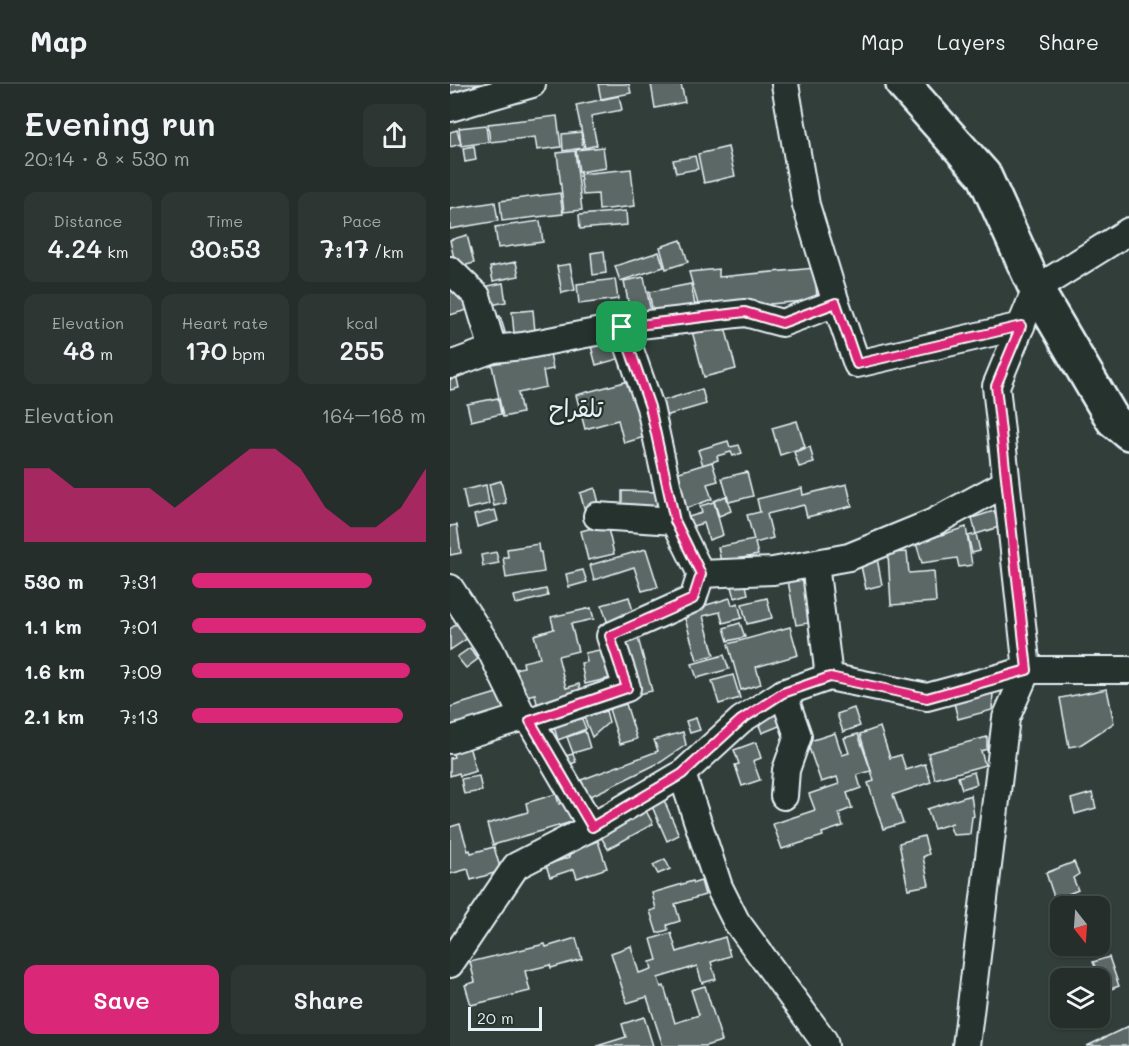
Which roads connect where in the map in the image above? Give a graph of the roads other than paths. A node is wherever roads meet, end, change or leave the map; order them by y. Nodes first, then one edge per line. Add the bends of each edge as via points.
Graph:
1 (532, 84) edge
2 (784, 84) edge
3 (903, 84) edge
4 (450, 108) edge
5 (1129, 231) edge
6 (450, 270) edge
7 (1036, 289) junction
8 (836, 303) junction
9 (1021, 326) junction
10 (622, 327) junction
11 (493, 349) junction
12 (450, 365) edge
13 (1129, 433) edge
14 (1006, 483) junction
15 (597, 516) dead end
16 (675, 521) junction
17 (815, 564) junction
18 (701, 574) junction
19 (450, 588) edge
20 (1027, 670) junction
21 (1129, 670) edge
22 (830, 677) junction
23 (783, 693) junction
24 (526, 719) junction
25 (450, 740) edge
26 (682, 774) junction
27 (783, 796) dead end
28 (592, 827) junction
29 (450, 964) edge
30 (825, 1046) edge
31 (966, 1046) edge

1 - 4 street
2 - 8 street via 806,205
3 - 7 street via 984,175
5 - 7 street
6 - 11 street via 477,296
7 - 9 street
7 - 13 street via 1113,420
8 - 9 street via 857,364
8 - 10 street via 782,323 745,312
9 - 14 street via 996,386
10 - 11 street
10 - 16 street via 650,407
11 - 12 street
14 - 17 street via 932,523 849,558
14 - 20 street
15 - 16 street
16 - 18 street
17 - 18 street via 773,571
17 - 22 street
18 - 24 street via 693,599 610,636 627,688
19 - 24 street via 489,649
20 - 21 street
20 - 22 street via 927,698
20 - 31 street via 1006,718
22 - 23 street
23 - 26 street via 741,720
23 - 27 street via 798,736 786,770
24 - 25 street
24 - 28 street
26 - 28 street
26 - 30 street via 719,887 736,921
28 - 29 street via 516,866

